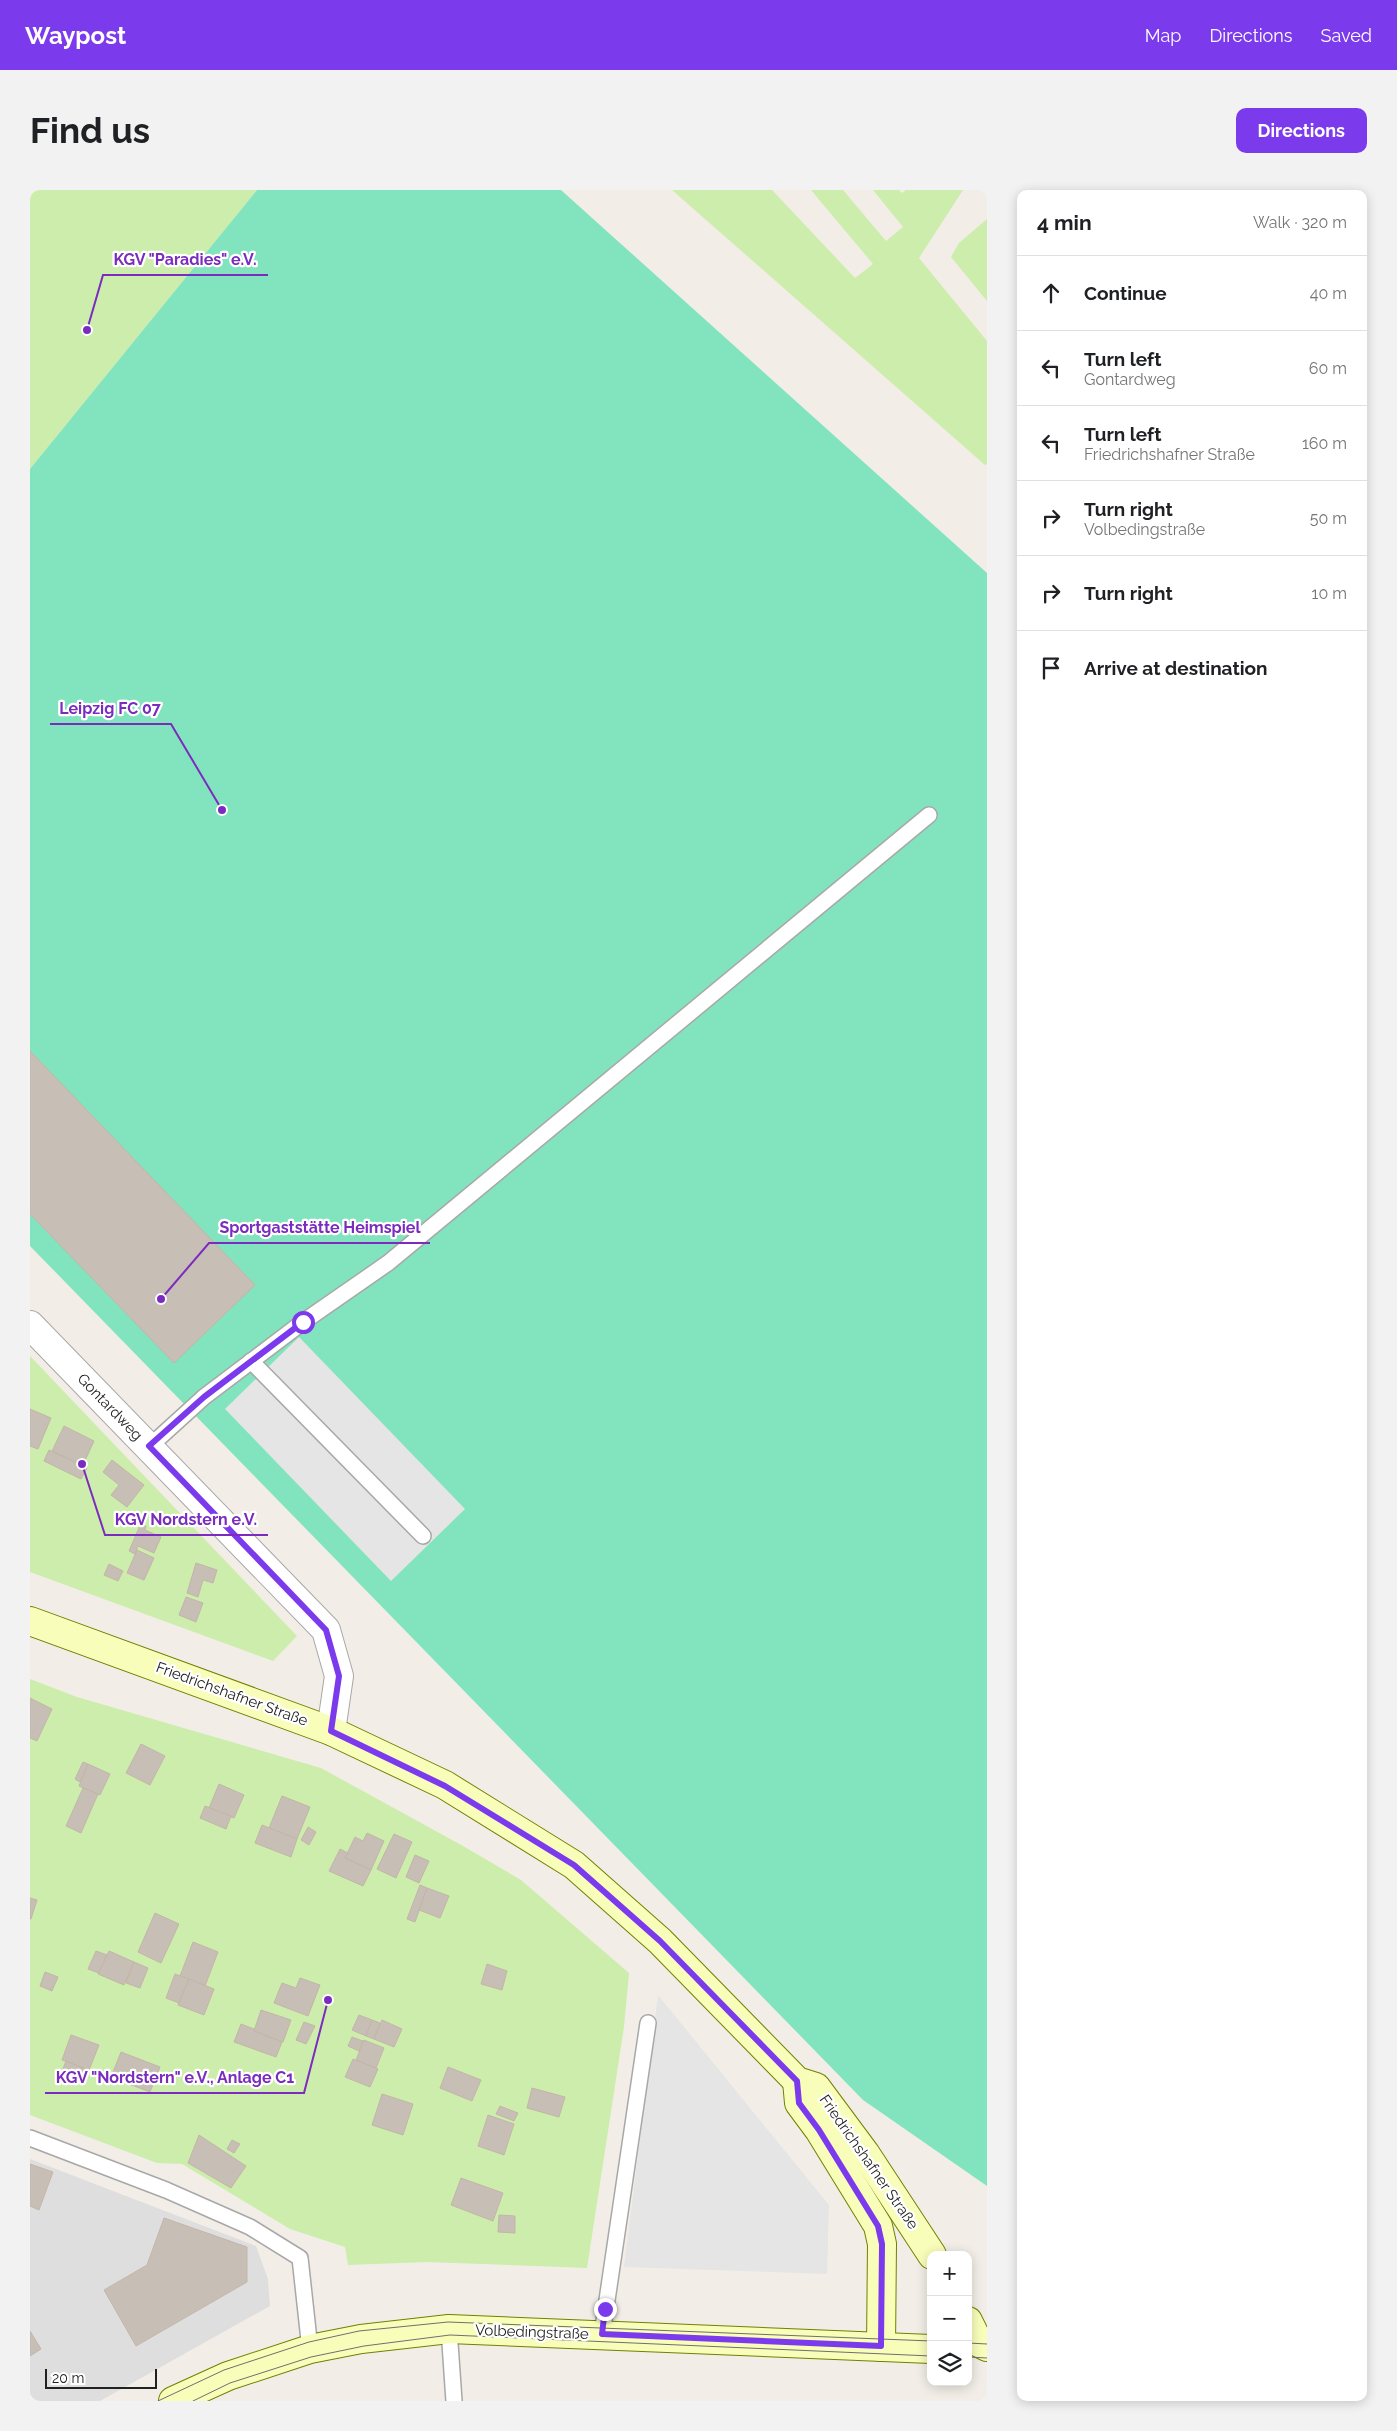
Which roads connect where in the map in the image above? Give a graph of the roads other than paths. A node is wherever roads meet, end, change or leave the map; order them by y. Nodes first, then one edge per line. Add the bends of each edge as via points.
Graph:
1 (929, 815) dead end
2 (30, 1324) edge
3 (251, 1361) junction
4 (149, 1446) junction
5 (423, 1536) dead end
6 (30, 1621) edge
7 (331, 1731) junction
8 (648, 2023) dead end
9 (797, 2081) junction
10 (30, 2138) edge
11 (929, 2251) edge
12 (449, 2329) junction
13 (972, 2329) edge
14 (602, 2334) junction
15 (881, 2346) junction
16 (987, 2347) edge
17 (927, 2349) edge
18 (310, 2350) junction
19 (972, 2350) edge
20 (987, 2351) edge
21 (173, 2401) edge
22 (454, 2401) edge

1 - 3 lane via 388,1263
2 - 4 street, Gontardweg
3 - 4 lane
3 - 5 lane
4 - 7 street, Gontardweg via 326,1630 339,1676
6 - 7 main road, Friedrichshafner Straße
7 - 9 main road, Friedrichshafner Straße via 445,1786 574,1865 660,1941
8 - 14 lane
9 - 11 main road, Friedrichshafner Straße via 816,2087 865,2153
9 - 15 main road, Friedrichshafner Straße via 799,2103 878,2226 882,2244
10 - 18 lane via 166,2190 250,2227 300,2258
12 - 14 main road, Volbedingstraße
12 - 18 main road, Volbedingstraße via 361,2339
12 - 22 lane
13 - 16 main road via 979,2343
14 - 15 main road, Volbedingstraße
15 - 17 main road, Volbedingstraße
18 - 21 main road, Volbedingstraße via 228,2376
19 - 20 main road

